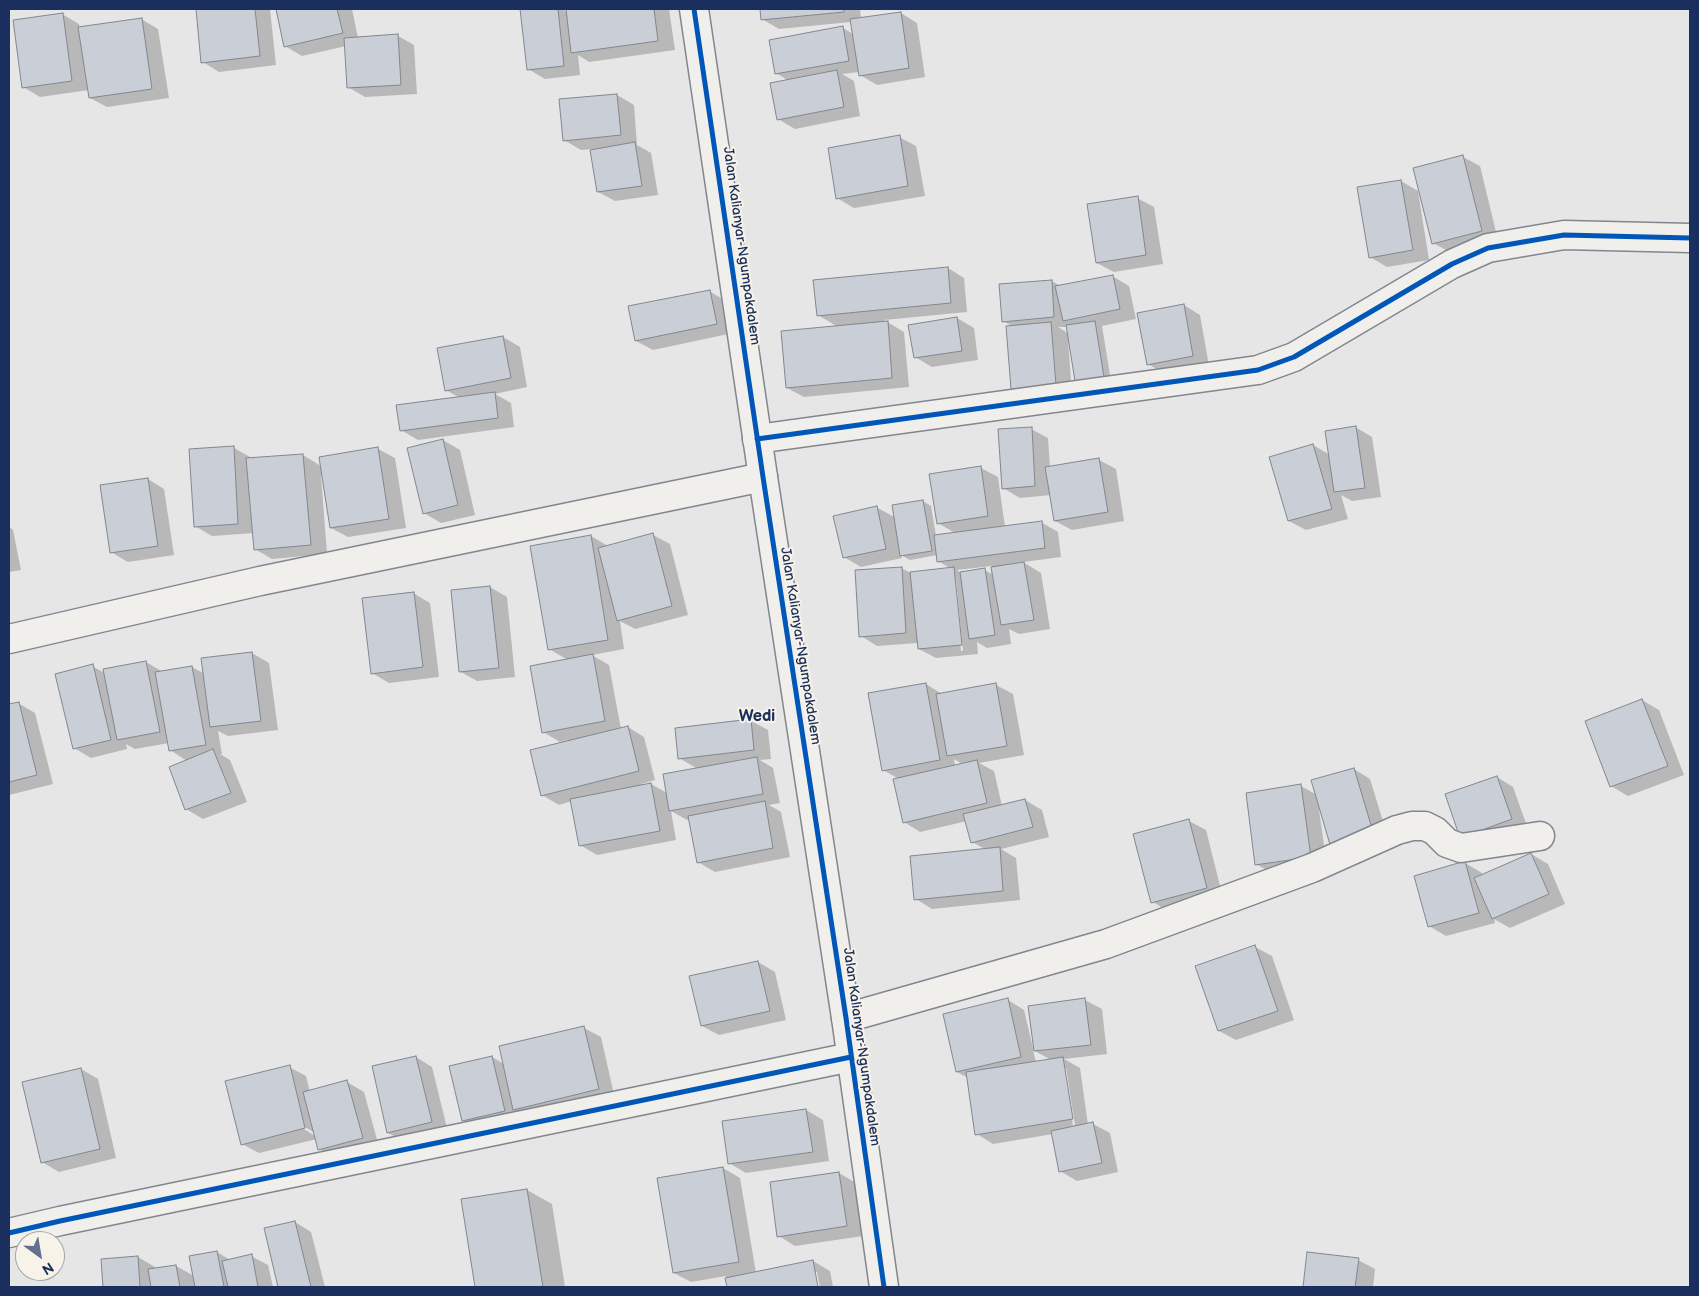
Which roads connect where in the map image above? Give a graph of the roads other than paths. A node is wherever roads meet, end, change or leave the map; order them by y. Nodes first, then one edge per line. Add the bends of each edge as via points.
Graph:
1 (694, 9) edge
2 (1690, 238) edge
3 (758, 438) junction
4 (762, 477) junction
5 (9, 639) edge
6 (1540, 836) dead end
7 (846, 1018) junction
8 (851, 1057) junction
9 (9, 1233) edge
10 (884, 1287) edge

1 - 3 street, Jalan Kalianyar-Ngumpakdalem
2 - 3 street via 1564,235 1488,248 1452,264 1294,357 1258,370
3 - 4 street, Jalan Kalianyar-Ngumpakdalem
4 - 5 street via 260,580
4 - 7 street, Jalan Kalianyar-Ngumpakdalem
6 - 7 street via 1461,848 1447,843 1425,826 1412,826 1312,868 1106,944
7 - 8 street, Jalan Kalianyar-Ngumpakdalem
8 - 9 street
8 - 10 street, Jalan Kalianyar-Ngumpakdalem

